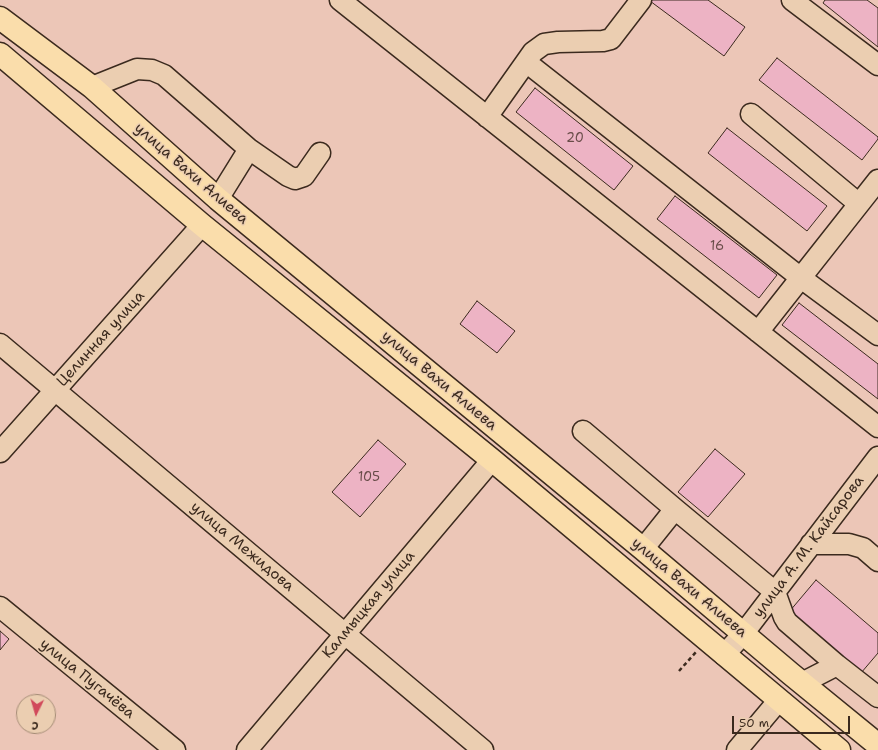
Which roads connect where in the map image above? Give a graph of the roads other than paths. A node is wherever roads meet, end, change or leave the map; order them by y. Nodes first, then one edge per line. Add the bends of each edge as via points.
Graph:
1 (340, 0) edge
2 (641, 0) edge
3 (796, 1) edge
4 (0, 18) edge
5 (0, 54) edge
6 (526, 62) junction
7 (878, 65) edge
8 (92, 87) junction
9 (751, 114) dead end
10 (487, 117) junction
11 (249, 149) junction
12 (320, 152) dead end
13 (878, 180) edge
14 (218, 199) junction
15 (860, 204) junction
16 (202, 226) junction
17 (801, 278) junction
18 (758, 332) junction
19 (878, 334) edge
20 (0, 344) edge
21 (56, 390) junction
22 (878, 427) edge
23 (583, 431) dead end
24 (0, 452) edge
25 (878, 457) edge
26 (492, 460) junction
27 (872, 478) edge
28 (674, 509) junction
29 (811, 544) junction
30 (643, 549) junction
31 (878, 561) edge
32 (775, 592) junction
33 (0, 607) edge
34 (345, 634) junction
35 (743, 634) junction
36 (724, 655) junction
37 (837, 665) junction
38 (802, 683) junction
39 (878, 697) edge
40 (779, 700) junction
41 (878, 745) edge
42 (175, 750) edge
43 (247, 750) edge
44 (483, 750) edge
45 (737, 750) edge
46 (839, 750) edge

1 - 10 street
2 - 6 street via 611,39 544,44 533,52
3 - 7 street
4 - 8 main road, улица Вахи Алиева
5 - 16 main road, улица Вахи Алиева
6 - 10 street
6 - 17 street
8 - 11 street via 137,69 152,70 164,75
8 - 14 main road, улица Вахи Алиева
9 - 15 street
10 - 18 street
11 - 12 street via 295,179 304,176
11 - 14 street
13 - 15 street
14 - 30 main road, улица Вахи Алиева
15 - 17 street
16 - 21 street, Целинная улица
16 - 26 main road, улица Вахи Алиева
17 - 18 street
17 - 19 street
18 - 22 street
20 - 21 street, улица Межидова
21 - 24 street, Целинная улица
21 - 34 street, улица Межидова
23 - 28 street
25 - 27 street, улица А. М. Кайсарова
26 - 34 street, Калмыцкая улица
26 - 36 main road, улица Вахи Алиева
27 - 29 street, улица А. М. Кайсарова
28 - 30 street
28 - 32 street
29 - 31 street via 850,544 862,548
29 - 32 street, улица А. М. Кайсарова
30 - 35 main road, улица Вахи Алиева
32 - 35 street, улица А. М. Кайсарова
32 - 37 street via 787,622
33 - 42 street, улица Пугачёва
34 - 43 street, Калмыцкая улица
34 - 44 street, улица Межидова
35 - 36 street, улица А. М. Кайсарова
35 - 38 main road, улица Вахи Алиева
36 - 40 main road, улица Вахи Алиева
37 - 38 street
37 - 39 street
38 - 41 main road, улица Вахи Алиева
40 - 45 street
40 - 46 main road, улица Вахи Алиева

